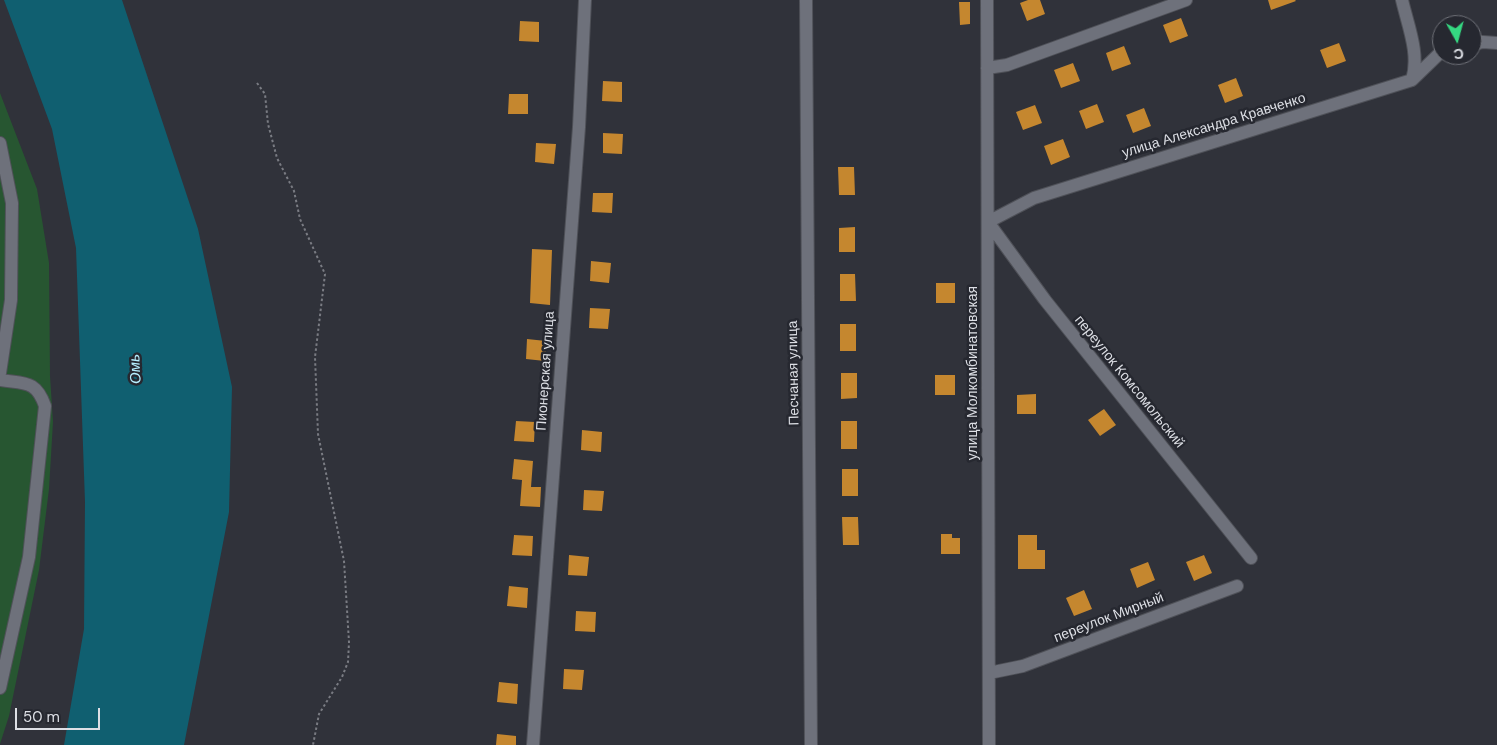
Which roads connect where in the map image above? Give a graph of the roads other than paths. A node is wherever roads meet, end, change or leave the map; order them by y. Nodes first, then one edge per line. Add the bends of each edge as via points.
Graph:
1 (585, 0) edge
2 (806, 0) edge
3 (987, 0) edge
4 (1186, 0) edge
5 (1402, 0) edge
6 (1482, 42) edge
7 (1497, 43) edge
8 (1432, 61) edge
9 (987, 68) junction
10 (1412, 80) junction
11 (0, 143) edge
12 (988, 222) junction
13 (0, 373) edge
14 (0, 380) edge
15 (1251, 558) dead end
16 (1237, 586) dead end
17 (989, 673) junction
18 (0, 688) edge
19 (533, 745) edge
20 (811, 745) edge
21 (989, 745) edge

1 - 19 street, Пионерская улица via 579,127
2 - 20 street, Песчаная улица
3 - 9 street, улица Молкомбинатовская
4 - 9 street via 1007,65
5 - 10 street via 1416,56
6 - 7 street
8 - 10 street, улица Александра Кравченко
9 - 12 street, улица Молкомбинатовская
10 - 12 street, улица Александра Кравченко via 1034,198
11 - 13 street via 12,202 11,300
12 - 15 street, переулок Комсомольский via 1045,300
12 - 17 street, улица Молкомбинатовская
14 - 18 street via 34,386 40,392 44,406 29,557
16 - 17 street, переулок Мирный via 1023,666
17 - 21 street, улица Молкомбинатовская

